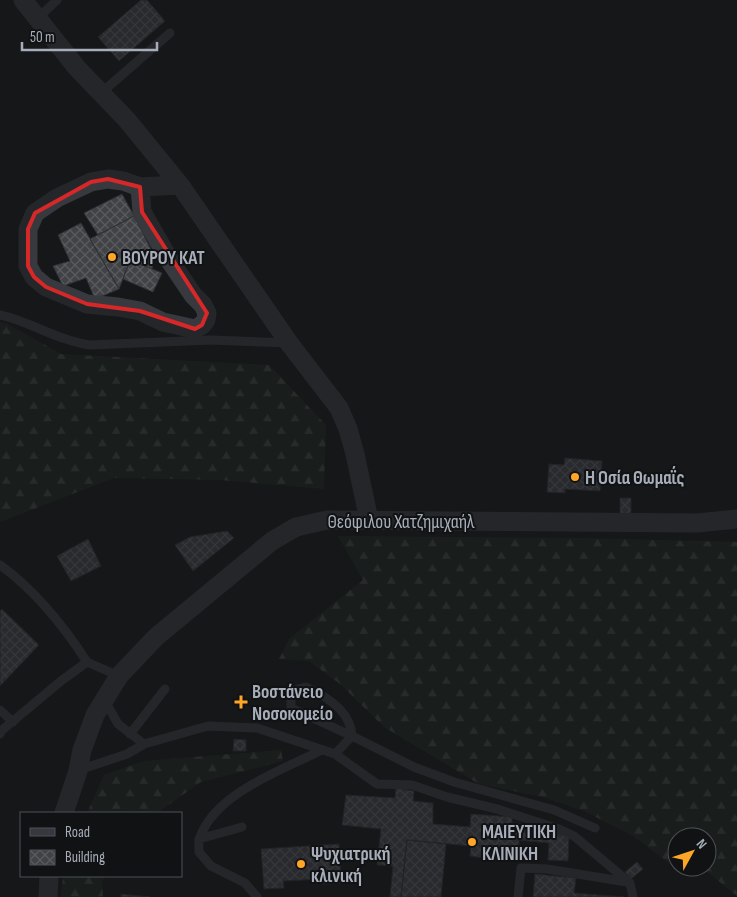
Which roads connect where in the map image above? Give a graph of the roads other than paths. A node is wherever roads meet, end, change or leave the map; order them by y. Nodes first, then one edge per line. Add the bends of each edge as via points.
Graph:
1 (23, 0) edge
2 (57, 0) edge
3 (37, 19) junction
4 (170, 33) dead end
5 (101, 93) junction
6 (180, 184) junction
7 (140, 187) junction
8 (0, 315) edge
9 (290, 343) junction
10 (737, 519) edge
11 (369, 520) junction
12 (0, 565) edge
13 (87, 662) junction
14 (119, 676) junction
15 (165, 689) dead end
16 (104, 700) junction
17 (0, 710) edge
18 (13, 722) junction
19 (0, 734) edge
20 (130, 734) junction
21 (352, 736) junction
22 (144, 744) junction
23 (322, 750) junction
24 (335, 754) junction
25 (78, 770) junction
26 (64, 812) edge
27 (242, 827) dead end
28 (595, 828) dead end
29 (199, 839) junction
30 (49, 877) edge
31 (630, 883) junction
32 (48, 897) edge
33 (256, 897) edge
34 (518, 897) edge
35 (633, 897) edge

1 - 3 street
2 - 3 lane
3 - 5 street
4 - 5 lane
5 - 6 street
6 - 7 street
6 - 9 street
7 - 7 street via 108,179 91,182 42,208 35,213 28,229 28,266 34,277 46,287 87,304 140,311 163,322 195,329 206,320 207,313 142,212
8 - 9 lane via 74,343 90,345 211,340
9 - 11 street via 339,408 353,446
10 - 11 street, Θεόφιλου Χατζημιχαήλ via 697,524
11 - 14 street, Θεόφιλου Χατζημιχαήλ via 327,520 296,528 272,541 156,637
12 - 13 lane via 21,580 64,628
13 - 14 lane
13 - 18 lane
14 - 16 street, Θεόφιλου Χατζημιχαήλ
15 - 20 lane
16 - 20 lane via 114,719
16 - 25 street, Θεόφιλου Χατζημιχαήλ via 94,714
17 - 18 lane
18 - 19 lane
20 - 22 lane
21 - 21 lane via 291,708 292,695 306,687 324,695 344,714 352,727
21 - 24 lane
21 - 28 lane via 422,770 554,810
22 - 23 lane via 208,726 257,728
22 - 25 lane via 127,754
23 - 24 lane
23 - 29 lane via 223,803
24 - 31 lane via 377,784 412,785 560,829 574,836
25 - 26 street, Θεόφιλου Χατζημιχαήλ
27 - 29 lane
29 - 33 lane via 198,852 211,866 245,883
30 - 32 street
31 - 34 lane via 521,868
31 - 35 lane

